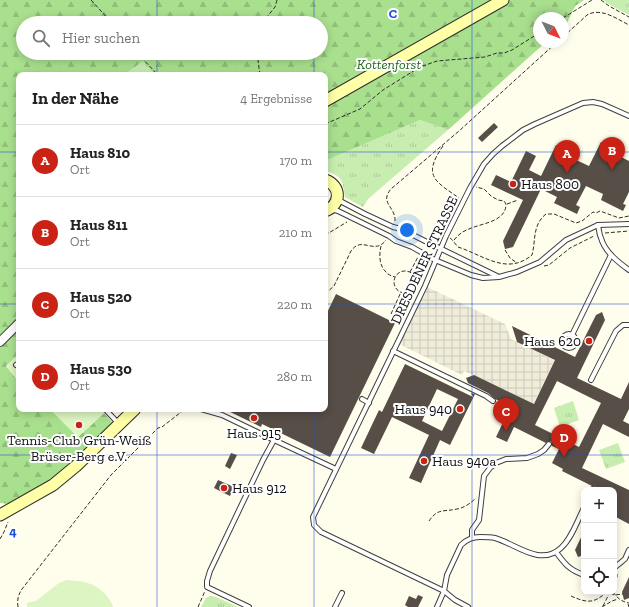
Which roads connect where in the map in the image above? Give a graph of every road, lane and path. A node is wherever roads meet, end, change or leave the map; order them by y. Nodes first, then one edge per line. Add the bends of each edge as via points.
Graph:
1 (91, 0) edge
2 (277, 0) edge
3 (502, 0) edge
4 (592, 0) edge
5 (601, 0) edge
6 (569, 14) edge
7 (106, 16) edge
8 (268, 16) edge
9 (629, 17) edge
10 (629, 25) edge
11 (569, 32) edge
12 (533, 37) edge
13 (550, 48) edge
14 (144, 60) edge
15 (258, 60) edge
16 (155, 72) edge
17 (260, 72) edge
18 (328, 99) edge
19 (629, 116) edge
20 (328, 123) edge
21 (444, 144) junction
22 (328, 181) edge
23 (472, 184) junction
24 (337, 199) junction
25 (463, 200) junction
26 (518, 200) dead end
27 (506, 204) junction
28 (356, 209) junction
29 (328, 210) edge
30 (629, 216) edge
31 (352, 218) junction
32 (629, 224) edge
33 (598, 225) junction
34 (393, 227) junction
35 (629, 231) edge
36 (328, 233) edge
37 (600, 234) junction
38 (388, 236) junction
39 (446, 236) junction
40 (454, 240) junction
41 (381, 245) junction
42 (440, 249) junction
43 (505, 250) dead end
44 (532, 255) junction
45 (611, 255) junction
46 (435, 260) junction
47 (540, 262) junction
48 (517, 263) junction
49 (629, 270) edge
50 (499, 276) junction
51 (396, 277) junction
52 (328, 291) edge
53 (401, 292) junction
54 (391, 314) dead end
55 (629, 325) edge
56 (16, 326) edge
57 (572, 335) dead end
58 (0, 342) edge
59 (393, 351) junction
60 (591, 380) dead end
61 (362, 399) dead end
62 (493, 401) dead end
63 (369, 403) junction
64 (108, 412) edge
65 (132, 412) edge
66 (181, 412) edge
67 (212, 412) edge
68 (119, 424) junction
69 (274, 440) junction
70 (549, 444) dead end
71 (336, 469) junction
72 (482, 498) junction
73 (581, 514) edge
74 (3, 519) edge
75 (429, 521) dead end
76 (472, 537) junction
77 (0, 539) edge
78 (629, 550) edge
79 (556, 552) junction
80 (617, 566) edge
81 (581, 574) edge
82 (207, 587) junction
83 (444, 591) junction
84 (342, 594) dead end
85 (623, 594) dead end
86 (602, 595) edge
87 (609, 595) edge
88 (615, 595) edge
89 (617, 595) edge
90 (571, 596) dead end
91 (618, 599) junction
92 (628, 603) edge
93 (18, 607) edge
94 (198, 607) edge
95 (249, 607) edge
96 (336, 607) edge
97 (437, 607) edge
98 (468, 607) edge
99 (602, 607) edge
100 (629, 607) edge

1 - 7 path
2 - 8 path
3 - 18 street
4 - 6 path
5 - 9 path
10 - 11 path via 604,13 592,12
12 - 20 path via 504,53 437,61 420,67 383,90 360,109
13 - 21 path
14 - 16 path
15 - 17 path
19 - 23 lane, DRESDENER STRASSE via 592,102 583,103 534,124 493,154
21 - 25 path via 433,164 433,176
21 - 34 path via 388,192 387,200 395,216
22 - 24 street via 334,185
23 - 25 lane, DRESDENER STRASSE
23 - 27 path
24 - 28 lane
24 - 29 street
25 - 39 lane, DRESDENER STRASSE
26 - 27 path
27 - 40 path via 504,212 497,219 470,228
28 - 31 lane
28 - 34 lane
29 - 31 lane via 338,211
30 - 44 path via 619,218 600,211 593,212 576,223 554,214 546,214 540,219 536,229
31 - 36 path
31 - 38 lane
32 - 33 lane
33 - 37 lane
33 - 47 lane via 566,240
34 - 38 lane
34 - 42 lane
35 - 37 path
37 - 45 lane
37 - 47 path via 574,246 549,265 544,266
38 - 41 path
38 - 46 lane
39 - 40 path
39 - 42 lane, DRESDENER STRASSE
40 - 48 path via 458,247 486,259
41 - 51 path via 382,267 388,274
41 - 52 path via 354,246 334,286
42 - 46 lane, DRESDENER STRASSE
42 - 50 lane
43 - 48 path
44 - 47 path
44 - 48 path
45 - 49 lane
45 - 57 lane
46 - 50 lane via 471,275 483,278
46 - 59 lane, DRESDENER STRASSE
47 - 50 lane via 517,272
51 - 53 path via 395,285
51 - 53 path via 406,271 415,278 414,289
53 - 54 path
55 - 60 lane via 623,325 616,331
56 - 58 street
59 - 62 lane
59 - 63 lane, DRESDENER STRASSE
61 - 63 lane
63 - 71 lane, DRESDENER STRASSE
64 - 68 lane
65 - 68 street
66 - 93 path via 156,429 111,475 22,589 17,600
67 - 69 lane
68 - 74 street via 53,485
69 - 71 lane
69 - 82 lane via 210,571
70 - 72 lane via 538,454 527,458 506,459 496,463 484,476
71 - 83 lane, DRESDENER STRASSE via 313,517 314,525 321,532
72 - 75 path via 478,497 459,509 434,514
72 - 76 lane via 479,520 472,530
73 - 79 lane via 567,542
74 - 77 path via 4,532
76 - 79 lane via 495,538 530,554 543,556
76 - 83 lane via 461,545 447,576
78 - 80 lane via 625,559
79 - 81 lane via 566,565
82 - 94 path
82 - 95 lane
83 - 97 lane
83 - 98 lane
84 - 96 lane
85 - 89 path
86 - 90 path via 587,602
87 - 99 path
88 - 91 path
91 - 92 path
91 - 99 path
92 - 100 path

